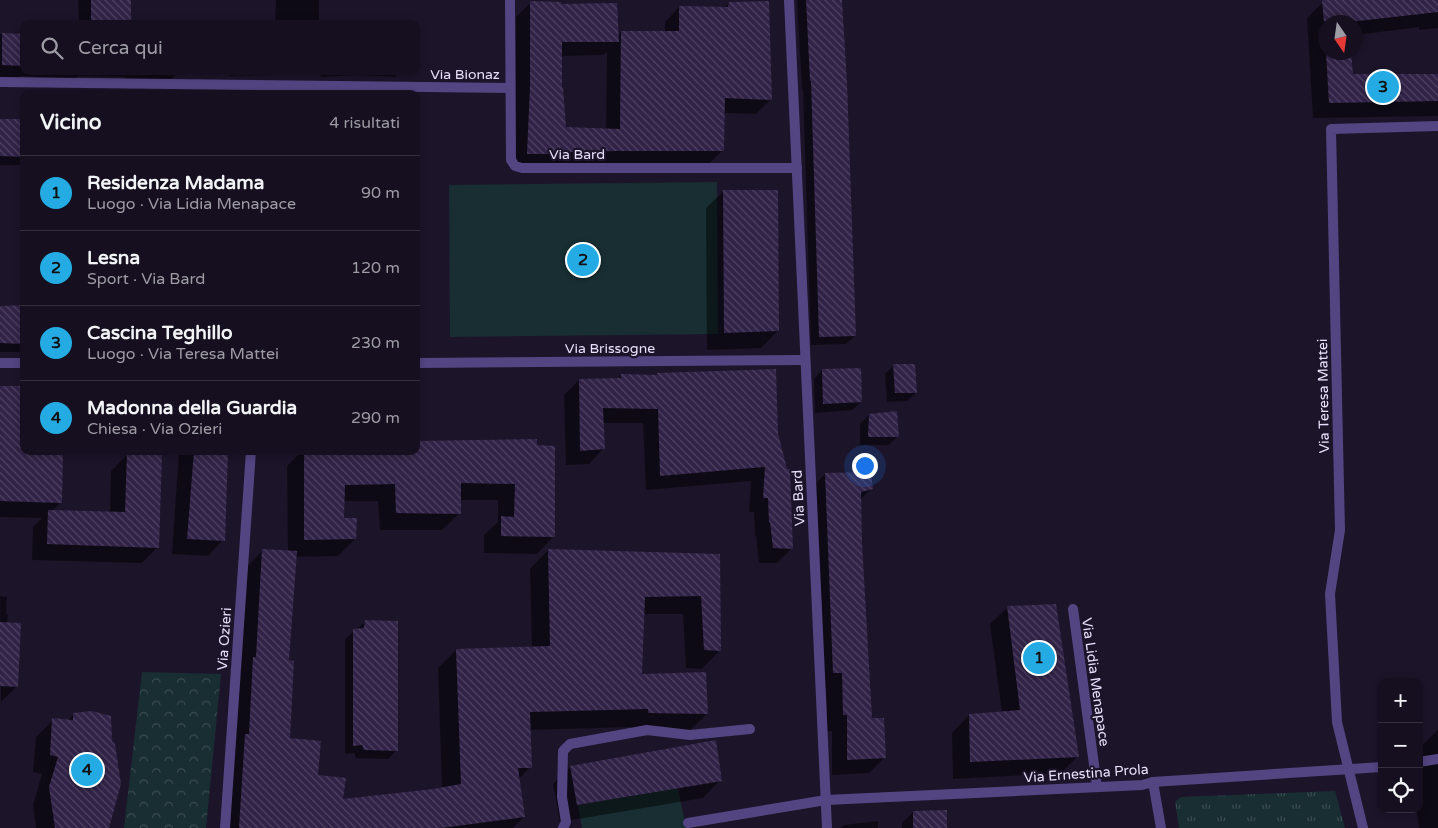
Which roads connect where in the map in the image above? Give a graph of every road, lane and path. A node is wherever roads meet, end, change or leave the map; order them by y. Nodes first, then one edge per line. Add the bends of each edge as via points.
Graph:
1 (510, 0) edge
2 (790, 0) edge
3 (0, 82) edge
4 (510, 88) junction
5 (1438, 126) edge
6 (797, 168) junction
7 (805, 360) junction
8 (0, 363) edge
9 (20, 363) edge
10 (420, 363) edge
11 (251, 455) edge
12 (1072, 609) dead end
13 (750, 729) dead end
14 (1438, 759) edge
15 (1423, 761) edge
16 (1378, 767) edge
17 (1347, 769) junction
18 (1153, 782) junction
19 (1097, 787) junction
20 (826, 800) junction
21 (688, 823) dead end
22 (225, 828) edge
23 (563, 828) edge
24 (827, 828) edge
25 (1161, 828) edge
26 (1363, 828) edge

1 - 4 street
2 - 6 street, Via Bard
3 - 4 street, Via Bionaz
4 - 6 street, Via Bard via 511,160 522,168
5 - 17 street, Via Teresa Mattei via 1331,129 1340,530 1330,594 1337,722
6 - 7 street, Via Bard
7 - 10 street, Via Brissogne
7 - 20 street, Via Bard
8 - 9 street
11 - 22 street, Via Ozieri
12 - 19 street, Via Lidia Menapace
13 - 23 street via 690,735 646,730 570,744 563,751 562,797 566,822
14 - 15 street
16 - 17 street
17 - 18 street, Via Ernestina Prola
17 - 26 street, Via Teresa Mattei
18 - 19 street, Via Ernestina Prola
18 - 25 street
19 - 20 street, Via Ernestina Prola
20 - 21 street, Via Ernestina Prola
20 - 24 street, Via Bard

